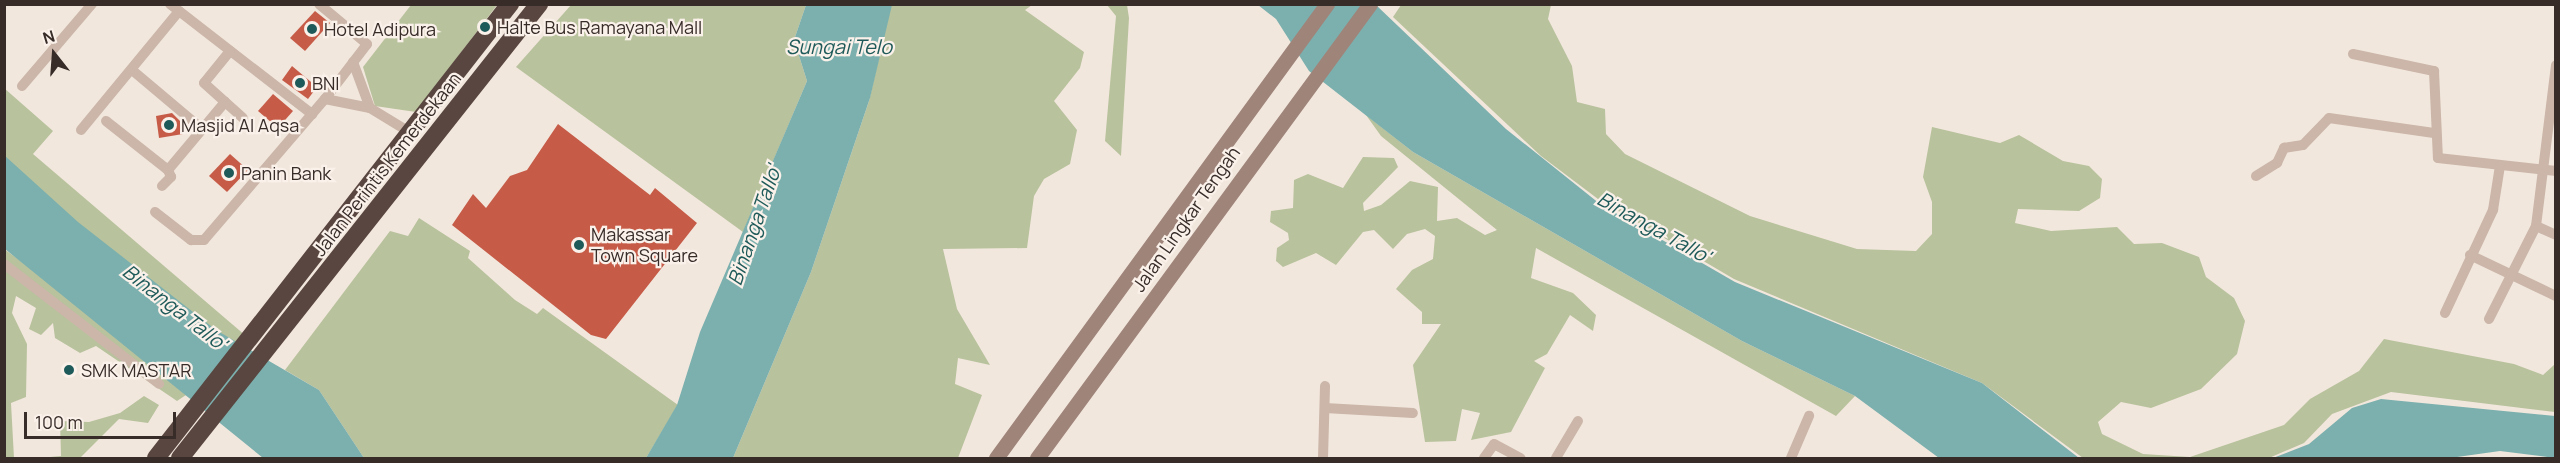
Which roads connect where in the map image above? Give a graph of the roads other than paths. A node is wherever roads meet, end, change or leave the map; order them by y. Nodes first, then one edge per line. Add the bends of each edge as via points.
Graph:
1 (92, 4) edge
2 (319, 4) edge
3 (510, 4) edge
4 (539, 4) edge
5 (1327, 4) edge
6 (1370, 4) edge
7 (174, 8) edge
8 (230, 51) junction
9 (2353, 54) dead end
10 (353, 62) junction
11 (2556, 65) edge
12 (132, 70) junction
13 (2555, 81) edge
14 (22, 86) dead end
15 (325, 99) junction
16 (225, 102) junction
17 (370, 108) junction
18 (312, 114) junction
19 (243, 118) dead end
20 (106, 121) dead end
21 (2553, 122) edge
22 (202, 129) junction
23 (81, 130) dead end
24 (411, 133) junction
25 (2434, 133) junction
26 (2500, 166) junction
27 (2550, 169) edge
28 (168, 170) junction
29 (2256, 176) dead end
30 (162, 186) dead end
31 (155, 212) dead end
32 (2536, 226) junction
33 (2556, 235) edge
34 (2470, 255) junction
35 (4, 264) edge
36 (2510, 274) junction
37 (2556, 296) edge
38 (2445, 313) dead end
39 (2489, 319) dead end
40 (159, 384) dead end
41 (1325, 387) dead end
42 (1325, 408) junction
43 (1413, 413) dead end
44 (1809, 416) dead end
45 (1578, 421) dead end
46 (156, 459) edge
47 (180, 459) edge
48 (996, 459) edge
49 (1037, 459) edge
50 (1323, 459) edge
51 (1484, 459) edge
52 (1520, 459) edge
53 (1556, 459) edge
54 (1791, 459) edge

1 - 14 street
2 - 10 street via 367,44
3 - 24 highway, Jalan Perintis Kemerdekaan
4 - 47 highway, Jalan Perintis Kemerdekaan
5 - 48 main road, Jalan Lingkar Tengah
6 - 49 main road, Jalan Lingkar Tengah
7 - 8 street
7 - 12 street
8 - 16 street via 204,82
8 - 18 street
9 - 25 street via 2434,71
10 - 15 street
10 - 17 street
11 - 13 street
12 - 22 street
12 - 23 street
13 - 21 street
15 - 17 street
15 - 18 street
16 - 19 street
16 - 22 street
17 - 24 street
18 - 31 street via 204,240 191,240
20 - 28 street
21 - 27 street
22 - 28 street
24 - 46 highway, Jalan Perintis Kemerdekaan
25 - 26 street via 2440,159
25 - 29 street via 2330,118 2303,145 2284,148 2277,163
26 - 27 street
26 - 34 street via 2493,210
27 - 32 street
28 - 30 street via 171,177
32 - 33 street
32 - 36 street
34 - 36 street
34 - 38 street
35 - 40 street
36 - 37 street
36 - 39 street
41 - 42 street
42 - 43 street
42 - 50 street
44 - 54 street
45 - 53 street
51 - 52 street via 1494,444

